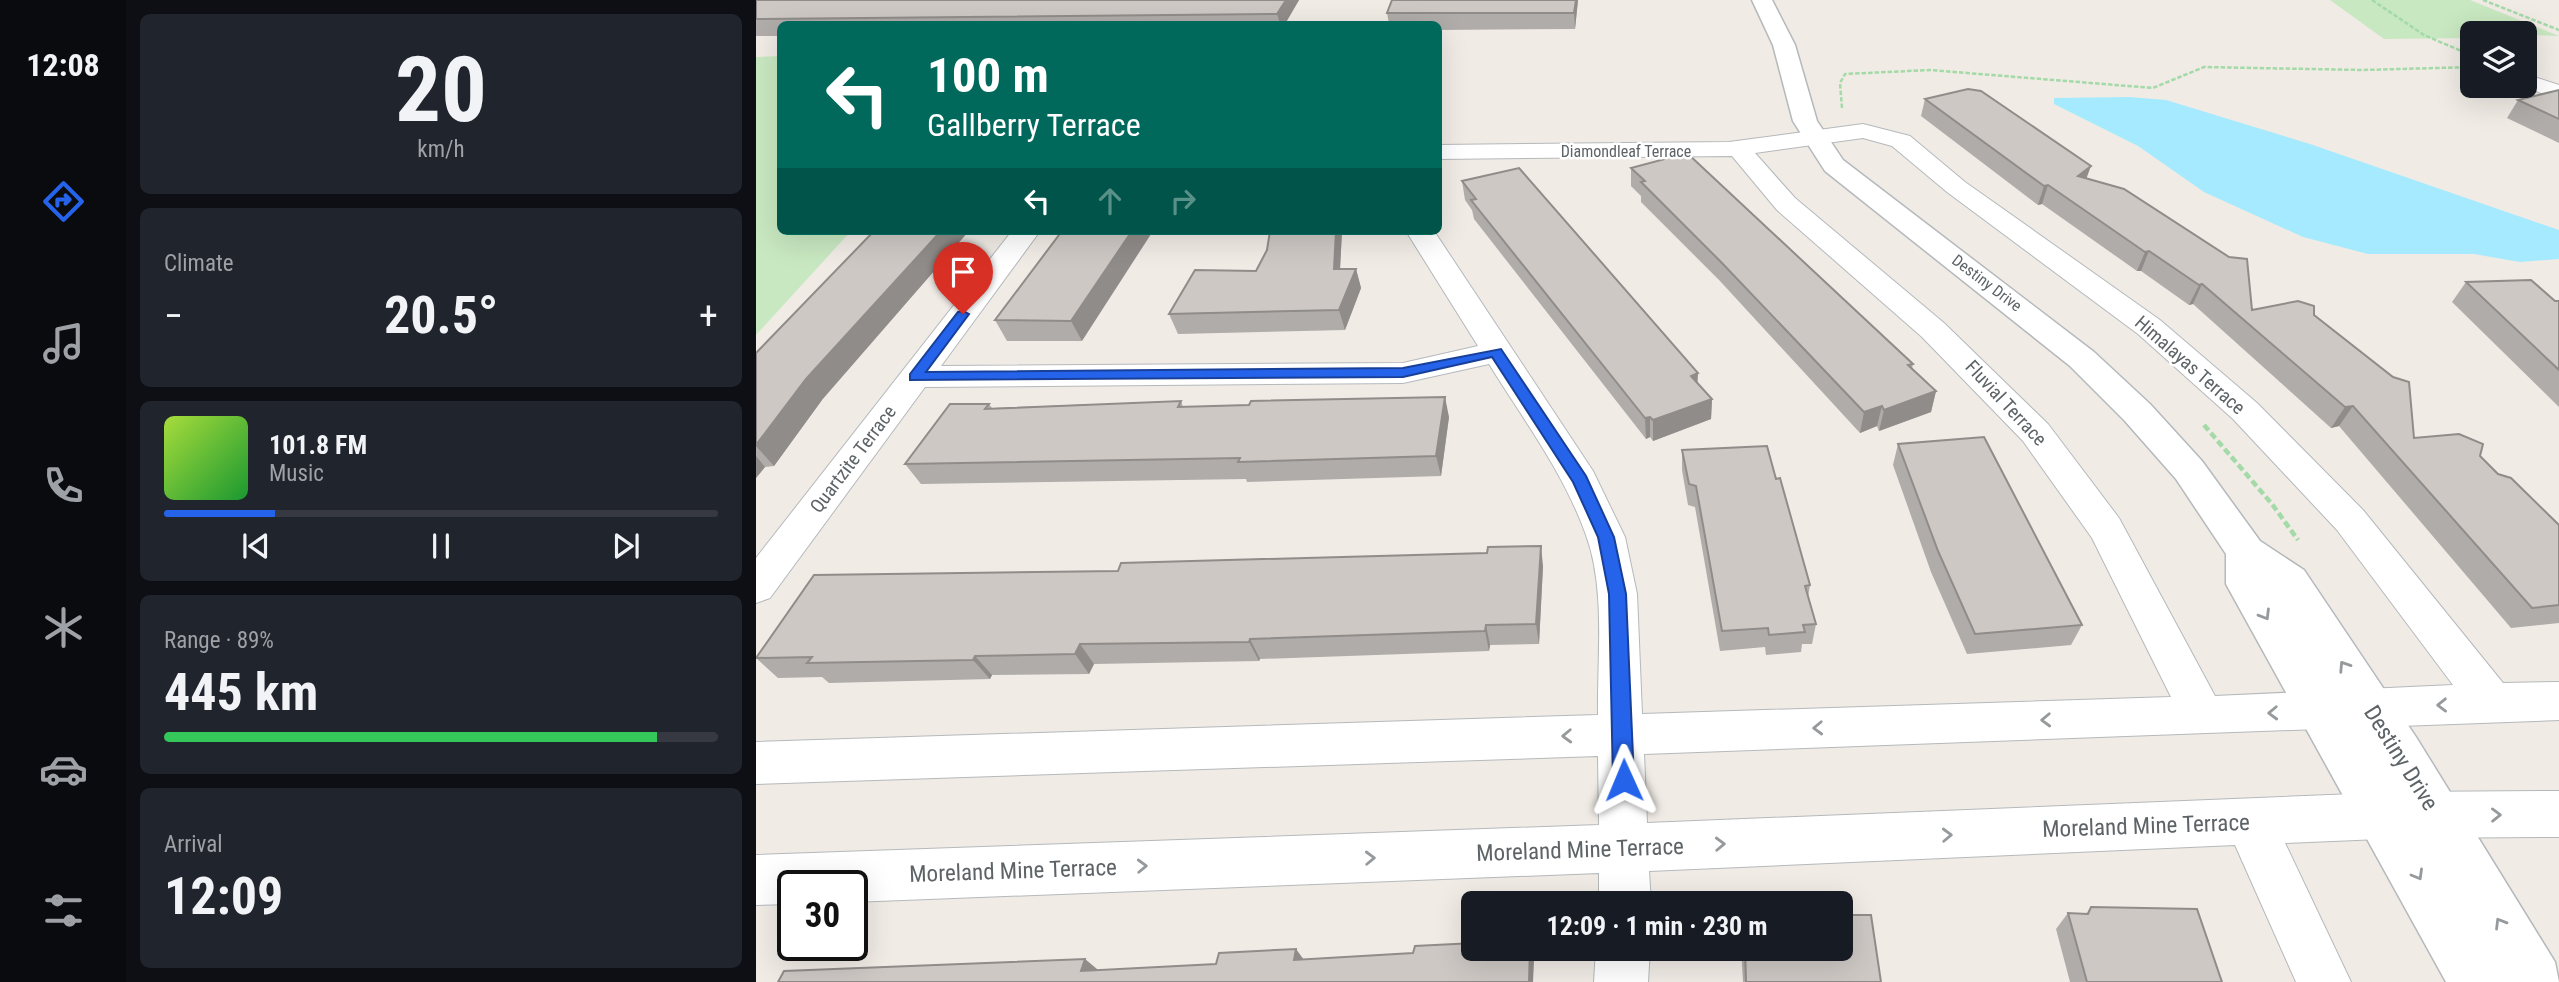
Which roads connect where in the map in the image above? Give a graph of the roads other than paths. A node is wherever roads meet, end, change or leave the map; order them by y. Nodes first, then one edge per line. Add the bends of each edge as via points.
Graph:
1 (1762, 0) edge
2 (2537, 84) edge
3 (2559, 93) edge
4 (1813, 136) junction
5 (1739, 148) junction
6 (1442, 152) edge
7 (1023, 235) edge
8 (1423, 235) edge
9 (1496, 352) junction
10 (915, 377) junction
11 (756, 587) edge
12 (2559, 701) edge
13 (2493, 704) junction
14 (2343, 707) junction
15 (2202, 715) junction
16 (1623, 734) junction
17 (756, 763) edge
18 (2559, 814) edge
19 (2407, 815) junction
20 (2249, 822) junction
21 (1625, 848) junction
22 (756, 880) edge
23 (1625, 891) edge
24 (1622, 961) edge
25 (1621, 982) edge
26 (2324, 982) edge
27 (2477, 982) edge
28 (2535, 982) edge

1 - 4 street, Destiny Drive via 1784,45 1802,116
2 - 3 street
4 - 5 street, Diamondleaf Terrace
4 - 13 street, Himalayas Terrace via 1863,131 1902,141 1956,187 2149,327 2245,411 2330,498
4 - 14 street, Destiny Drive via 1844,174 2106,381 2189,470 2246,552 2247,584
5 - 6 street, Diamondleaf Terrace
5 - 15 street, Fluvial Terrace via 1773,191 1978,370 2068,471 2110,536
7 - 10 street, Quartzite Terrace
8 - 9 street
9 - 10 street via 1403,373
9 - 16 street via 1580,480 1606,537 1617,594
10 - 11 street, Quartzite Terrace
12 - 13 street
13 -> 14 street
14 -> 15 street
14 - 19 street, Destiny Drive
15 -> 16 street
16 -> 17 street
16 - 21 street
19 -> 18 street, Moreland Mine Terrace
19 - 20 street, Moreland Mine Terrace
19 -> 27 street, Destiny Drive
28 -> 19 street, Destiny Drive
21 -> 20 street, Moreland Mine Terrace
20 - 26 street
22 -> 21 street, Moreland Mine Terrace
21 - 23 street
24 - 25 street

